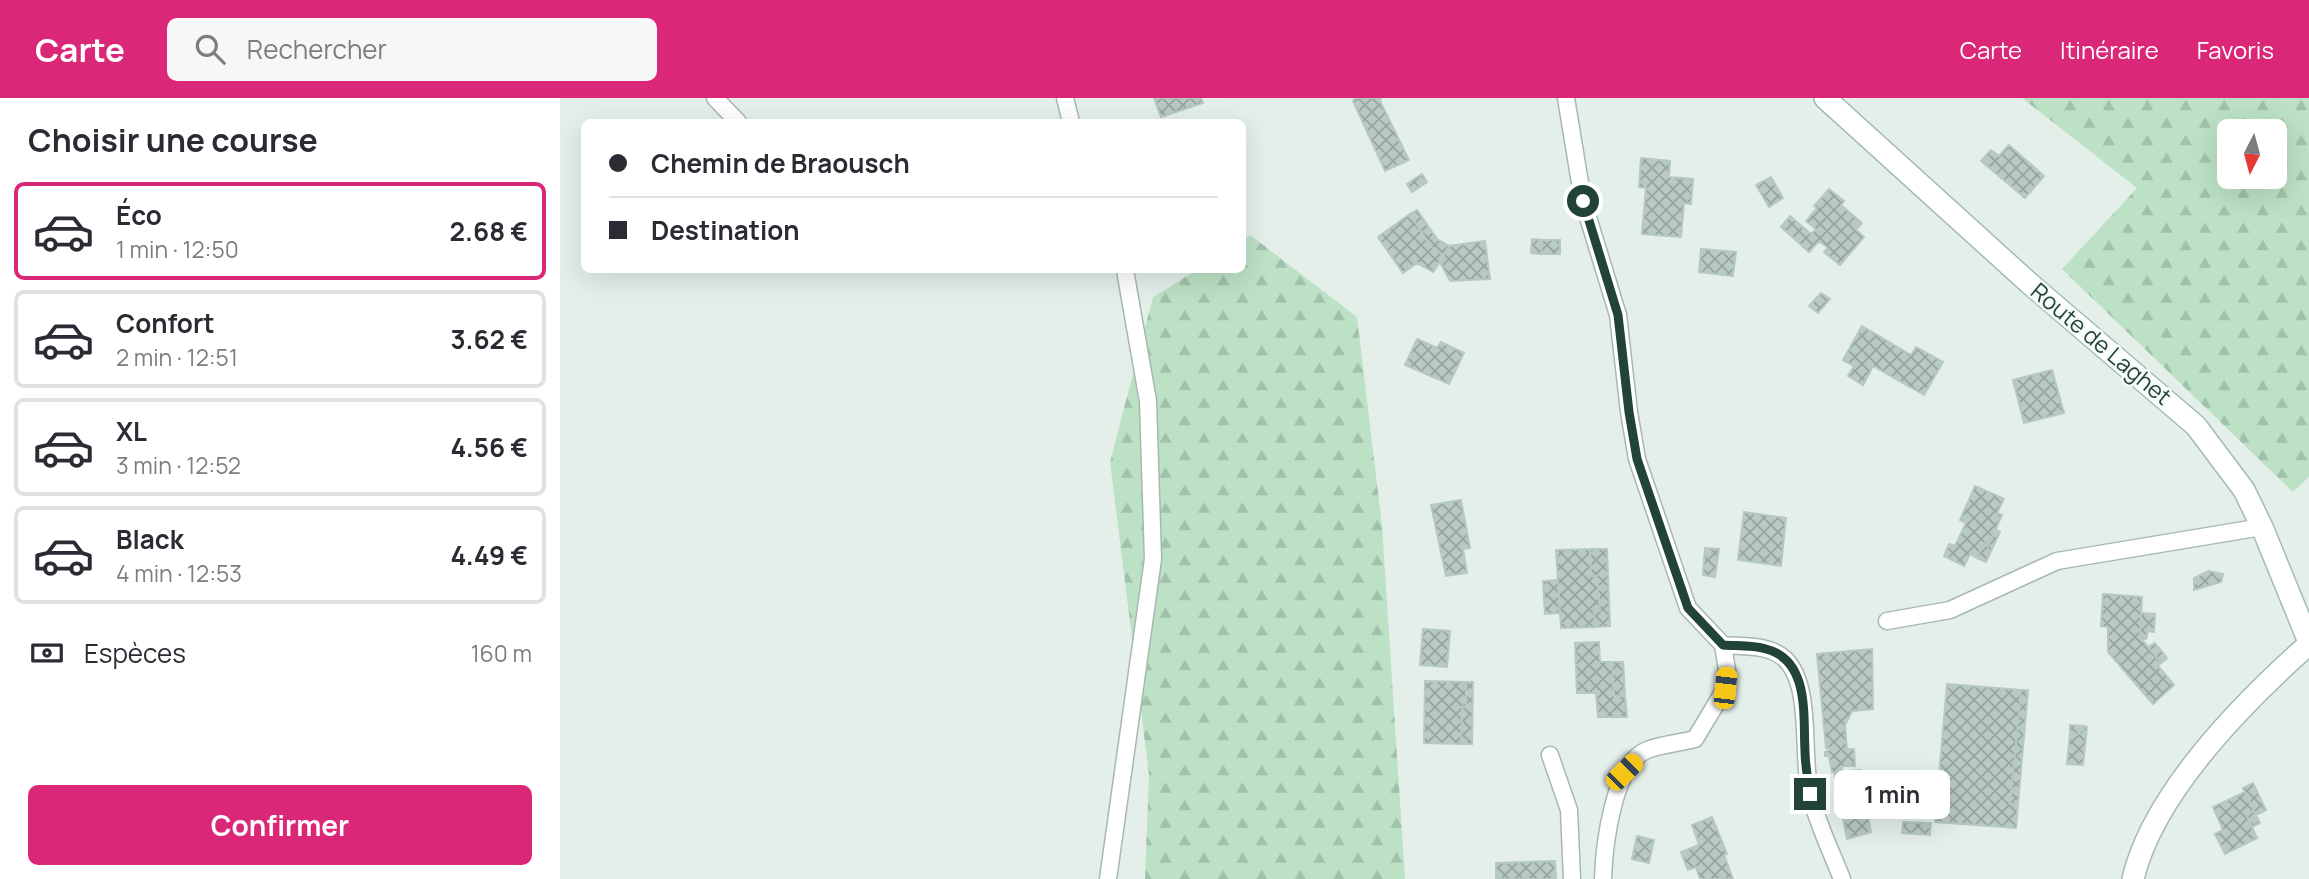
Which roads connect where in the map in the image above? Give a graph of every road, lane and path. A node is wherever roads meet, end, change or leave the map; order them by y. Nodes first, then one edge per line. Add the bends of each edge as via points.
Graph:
1 (715, 98) edge
2 (1065, 98) edge
3 (1566, 98) edge
4 (1825, 98) edge
5 (735, 119) edge
6 (1071, 119) edge
7 (1126, 273) edge
8 (2262, 527) junction
9 (1887, 621) dead end
10 (2309, 643) edge
11 (1723, 645) junction
12 (1550, 755) dead end
13 (1108, 879) edge
14 (1572, 879) edge
15 (1603, 879) edge
16 (1842, 879) edge
17 (2133, 879) edge

1 - 5 lane
2 - 6 lane
3 - 11 lane via 1583,201 1618,315 1637,459 1688,608
4 - 8 main road, Route de Laghet via 2196,426 2244,490
7 - 13 lane via 1148,401 1153,559
8 - 9 lane via 2057,561 1950,610
8 - 10 main road, Route de Laghet
10 - 17 main road via 2192,765 2151,829
11 - 15 lane via 1725,688 1695,739 1645,751 1624,772 1610,816
11 - 16 lane via 1767,649 1784,658 1797,676 1803,694 1810,794
12 - 14 lane via 1569,810

